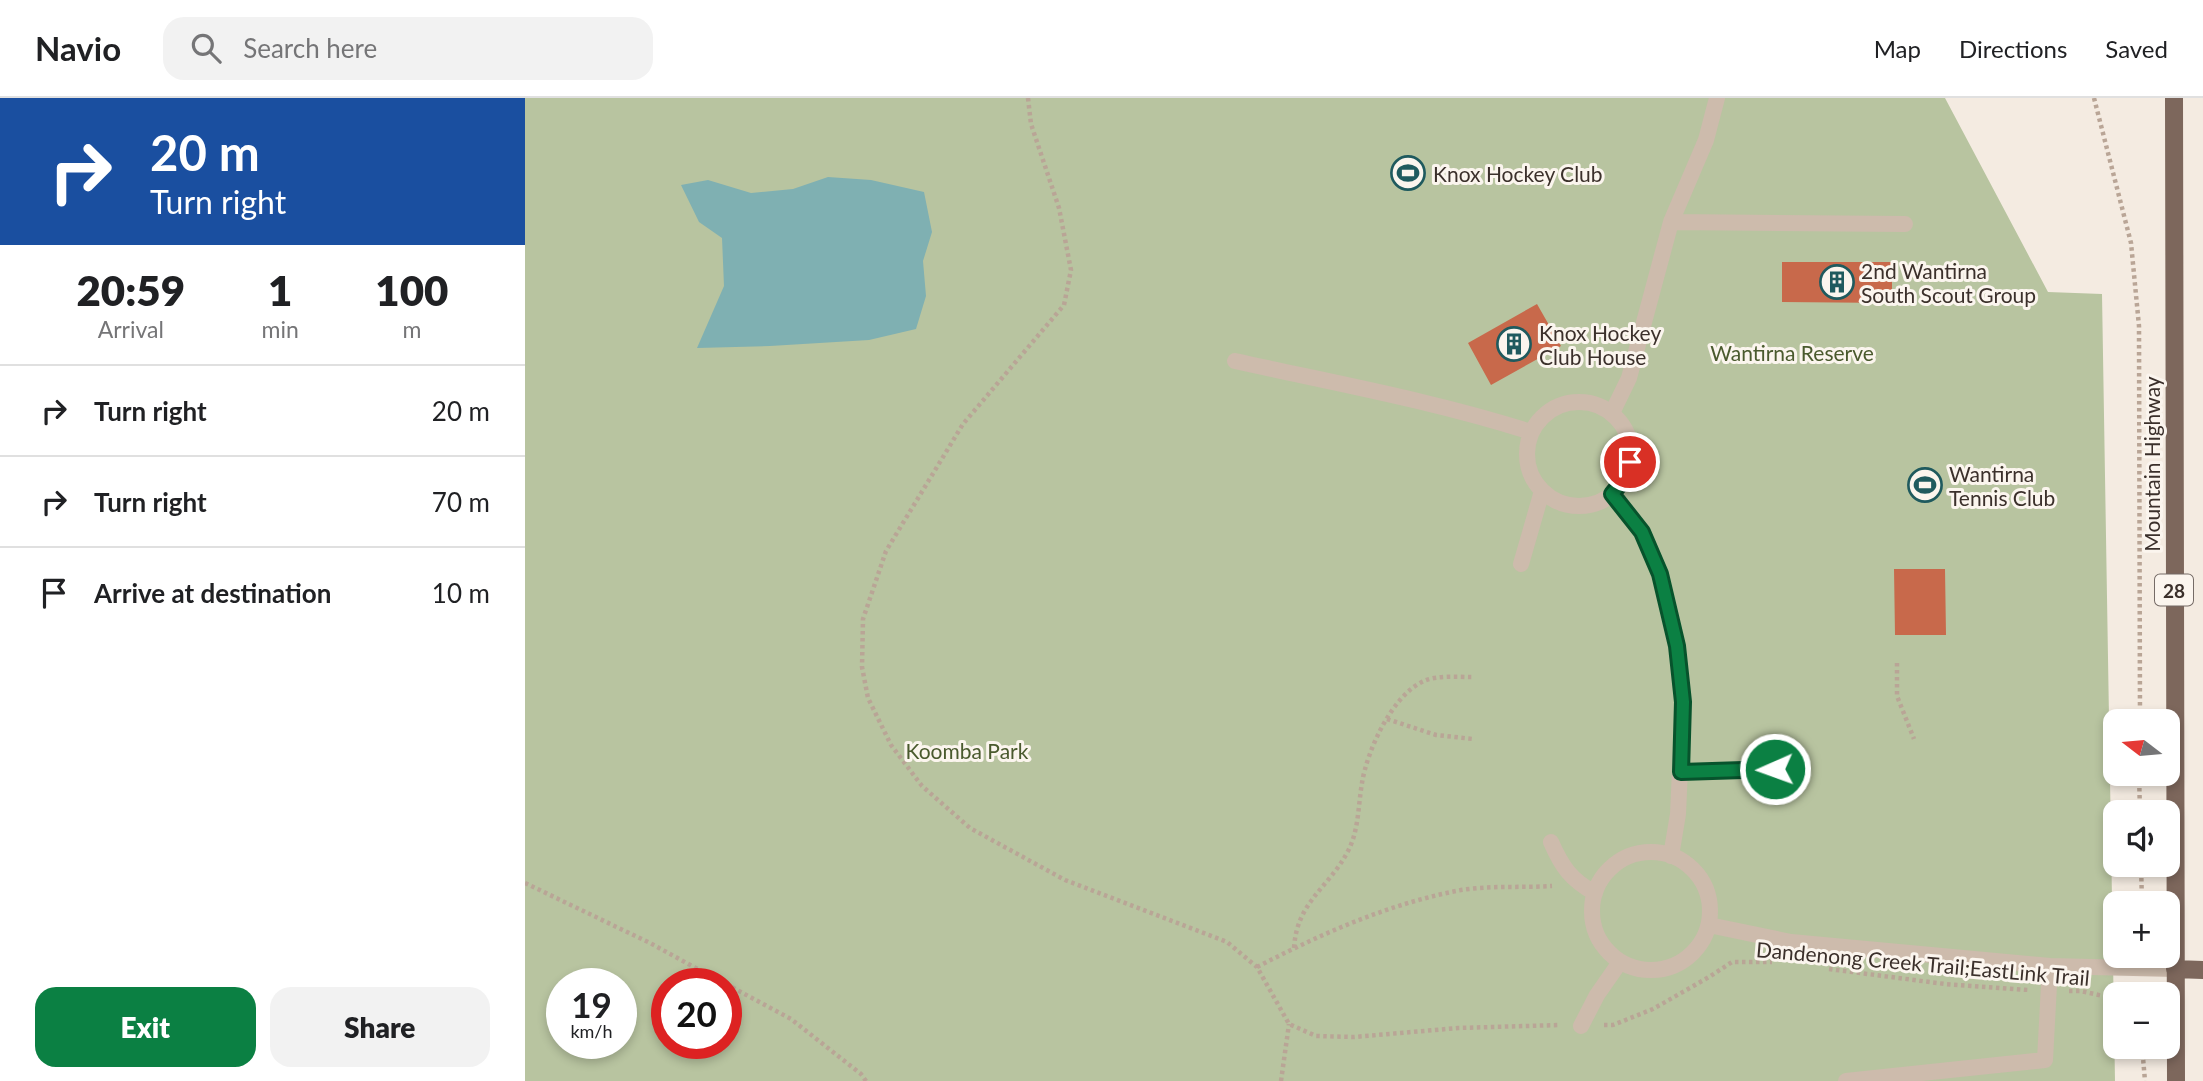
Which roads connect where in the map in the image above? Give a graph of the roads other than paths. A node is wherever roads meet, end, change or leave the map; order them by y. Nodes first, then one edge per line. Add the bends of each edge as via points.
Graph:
1 (1717, 98) edge
2 (2174, 98) edge
3 (1671, 222) junction
4 (1905, 224) dead end
5 (1235, 361) dead end
6 (1612, 413) junction
7 (1531, 432) junction
8 (1542, 491) junction
9 (1612, 494) junction
10 (1521, 564) dead end
11 (1775, 769) dead end
12 (1681, 772) junction
13 (1551, 842) dead end
14 (1671, 856) junction
15 (1595, 893) junction
16 (1709, 925) junction
17 (1620, 962) junction
18 (2050, 966) junction
19 (2175, 970) junction
20 (2203, 970) edge
21 (1581, 1026) road end
22 (1846, 1081) edge
23 (2176, 1081) edge

1 - 3 lane via 1706,141
2 - 19 main road, Mountain Highway / 28
3 - 4 lane
3 - 6 lane via 1629,378
5 - 7 lane via 1434,405
6 - 7 lane via 1592,403 1574,402 1556,407
6 - 9 lane via 1630,444 1624,479
7 - 8 lane via 1527,458
8 - 9 lane via 1560,503 1578,506
8 - 10 lane
9 - 12 lane via 1642,532 1660,574 1677,646 1683,702
11 - 12 lane
12 - 14 lane
13 - 15 lane via 1577,884
14 - 15 lane via 1639,853 1620,861 1604,875
14 - 16 lane via 1689,866 1702,881 1710,901
15 - 17 lane via 1595,931
16 - 17 lane via 1701,944 1687,959 1668,968 1648,971
16 - 18 lane via 1791,942
17 - 21 lane
18 - 19 lane
18 - 22 lane via 2045,1060
19 - 20 main road
19 - 23 main road, Mountain Highway / 28

